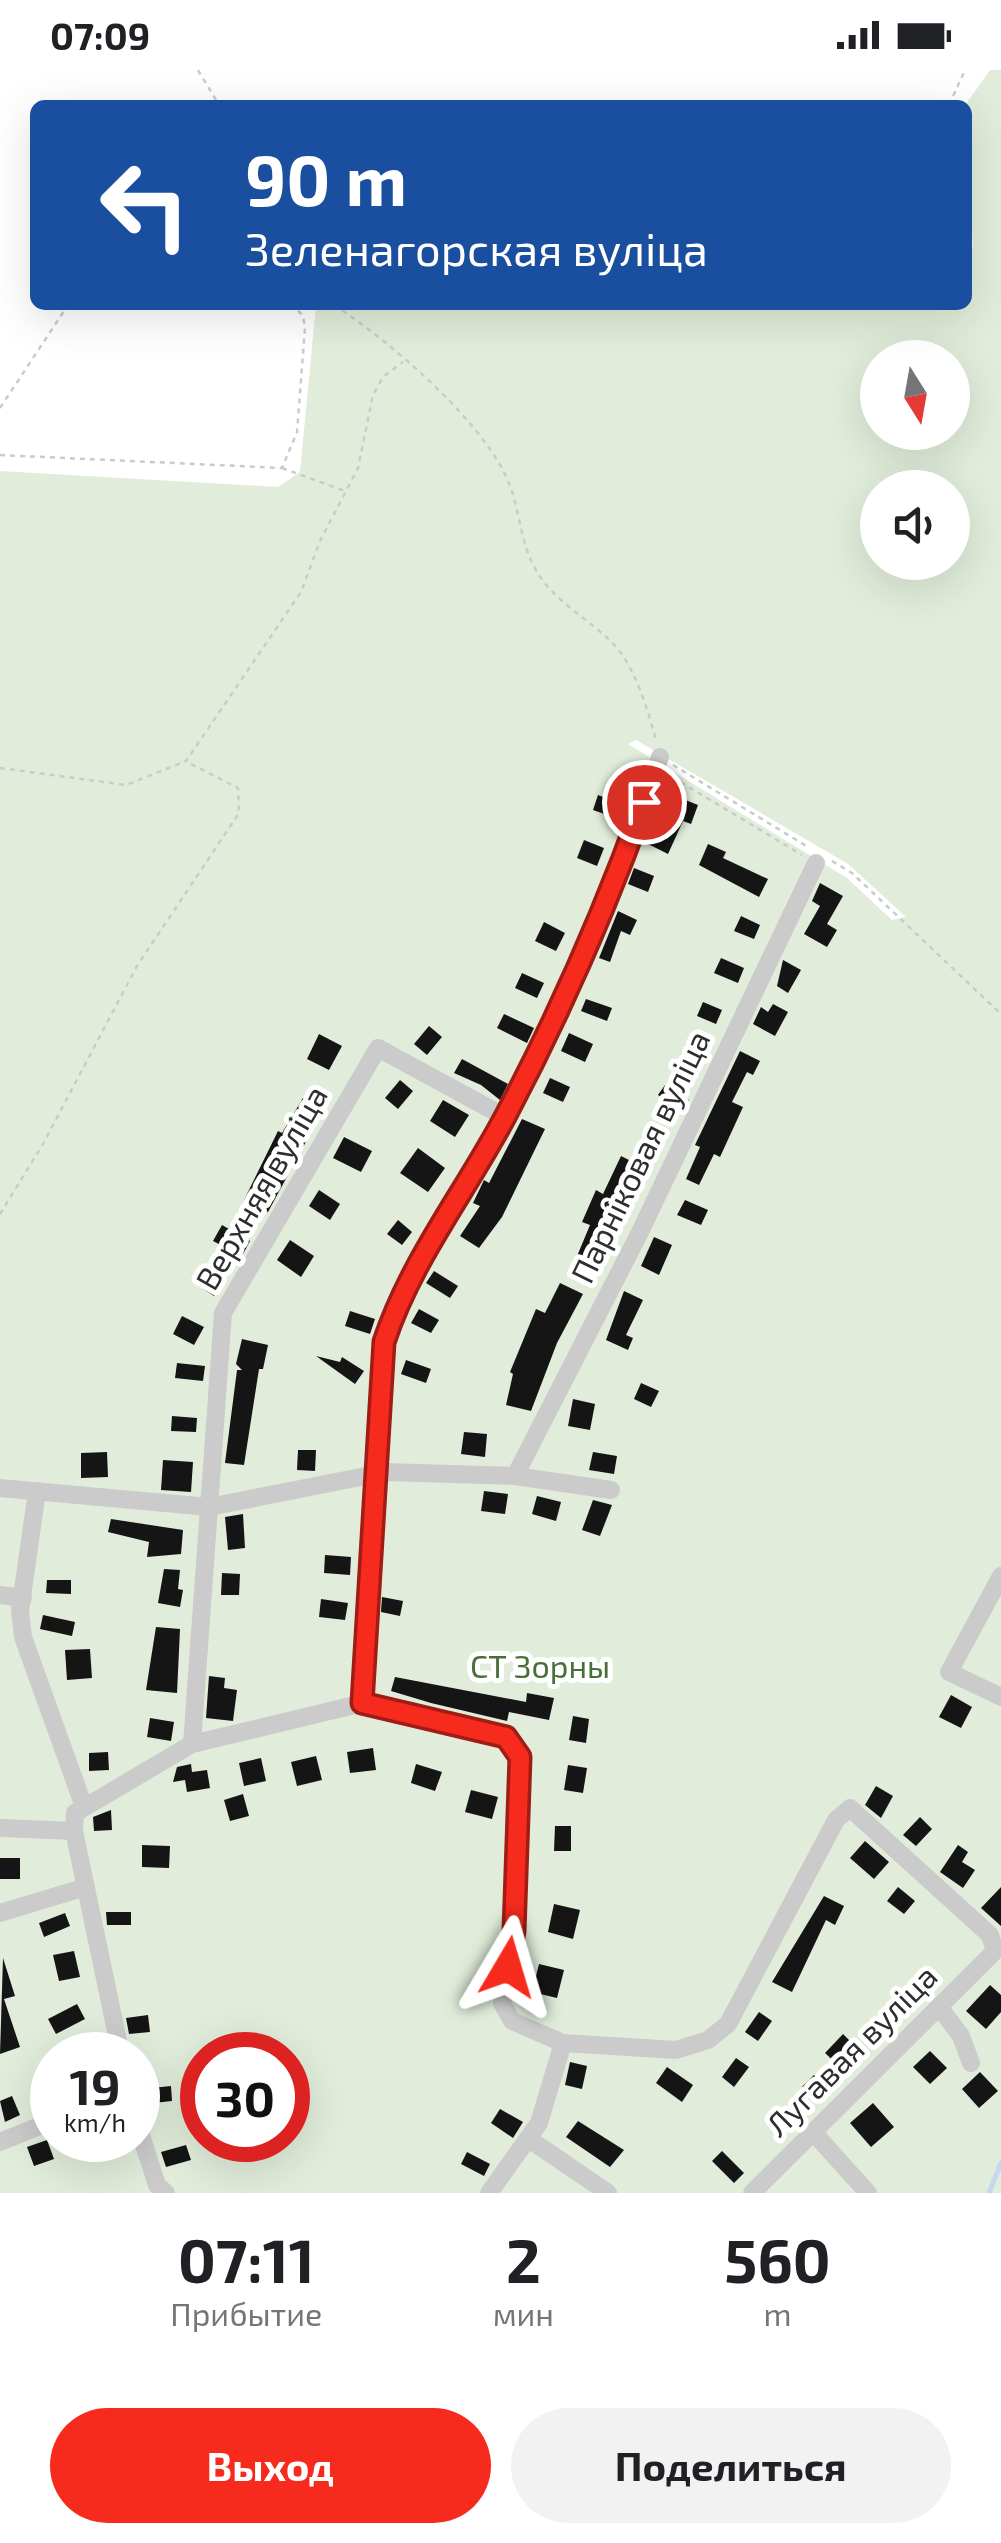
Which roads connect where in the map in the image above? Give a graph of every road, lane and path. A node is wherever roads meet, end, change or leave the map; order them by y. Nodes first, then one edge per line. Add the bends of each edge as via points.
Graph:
1 (198, 70) edge
2 (965, 70) edge
3 (216, 100) edge
4 (950, 100) edge
5 (65, 310) edge
6 (298, 310) edge
7 (340, 310) edge
8 (404, 361) junction
9 (0, 408) edge
10 (0, 455) edge
11 (282, 468) junction
12 (347, 491) junction
13 (186, 762) junction
14 (658, 762) junction
15 (0, 768) edge
16 (796, 839) junction
17 (791, 848) junction
18 (821, 858) junction
19 (1001, 1014) edge
20 (505, 1117) junction
21 (0, 1214) edge
22 (374, 1473) junction
23 (515, 1476) junction
24 (0, 1488) edge
25 (610, 1490) dead end
26 (37, 1491) junction
27 (209, 1508) junction
28 (1001, 1576) edge
29 (0, 1595) edge
30 (22, 1598) junction
31 (1001, 1697) edge
32 (362, 1703) junction
33 (192, 1744) junction
34 (84, 1807) junction
35 (0, 1828) edge
36 (74, 1831) junction
37 (86, 1886) junction
38 (0, 1913) edge
39 (939, 2007) junction
40 (116, 2032) edge
41 (563, 2043) junction
42 (971, 2063) dead end
43 (30, 2130) edge
44 (814, 2133) junction
45 (529, 2139) junction
46 (0, 2142) edge
47 (151, 2162) edge
48 (161, 2189) edge
49 (489, 2193) edge
50 (608, 2193) edge
51 (752, 2193) edge
52 (868, 2193) edge

1 - 3 path
2 - 4 path
5 - 9 path
6 - 11 path via 305,328 296,432
7 - 8 path
8 - 12 path via 372,395
8 - 14 path via 443,393 508,480 536,571 618,649 632,673
10 - 11 path
11 - 12 path
12 - 13 path via 287,616
13 - 15 path via 126,784
13 - 21 path via 229,779 238,788 239,813 137,966
14 - 16 path
14 - 17 path
14 - 20 street via 594,940
16 - 17 path
16 - 18 path
17 - 18 path
18 - 19 path via 852,874
18 - 23 street, Парніковая вуліца
20 - 22 street via 397,1302 384,1342
20 - 27 street, Верхняя вуліца via 378,1048 223,1313
22 - 23 street
22 - 27 street
22 - 32 street
23 - 25 street
24 - 26 street
26 - 27 street
26 - 30 street
27 - 33 street
28 - 31 street via 948,1672
29 - 30 street
30 - 34 street via 22,1637
32 - 33 street
32 - 41 street via 506,1737 515,1746 520,1757 514,1931 502,2003 512,2022
33 - 34 street
34 - 36 street via 75,1813
35 - 36 street
36 - 37 street
37 - 38 street
37 - 40 street
39 - 41 street, Лугавая вуліца via 995,1950 990,1935 850,1808 836,1820 728,2024 708,2040 676,2050
39 - 42 street
39 - 44 street, Лугавая вуліца
41 - 45 street via 540,2123
43 - 46 street
44 - 51 street, Лугавая вуліца
44 - 52 street
45 - 49 street
45 - 50 street
47 - 48 street

